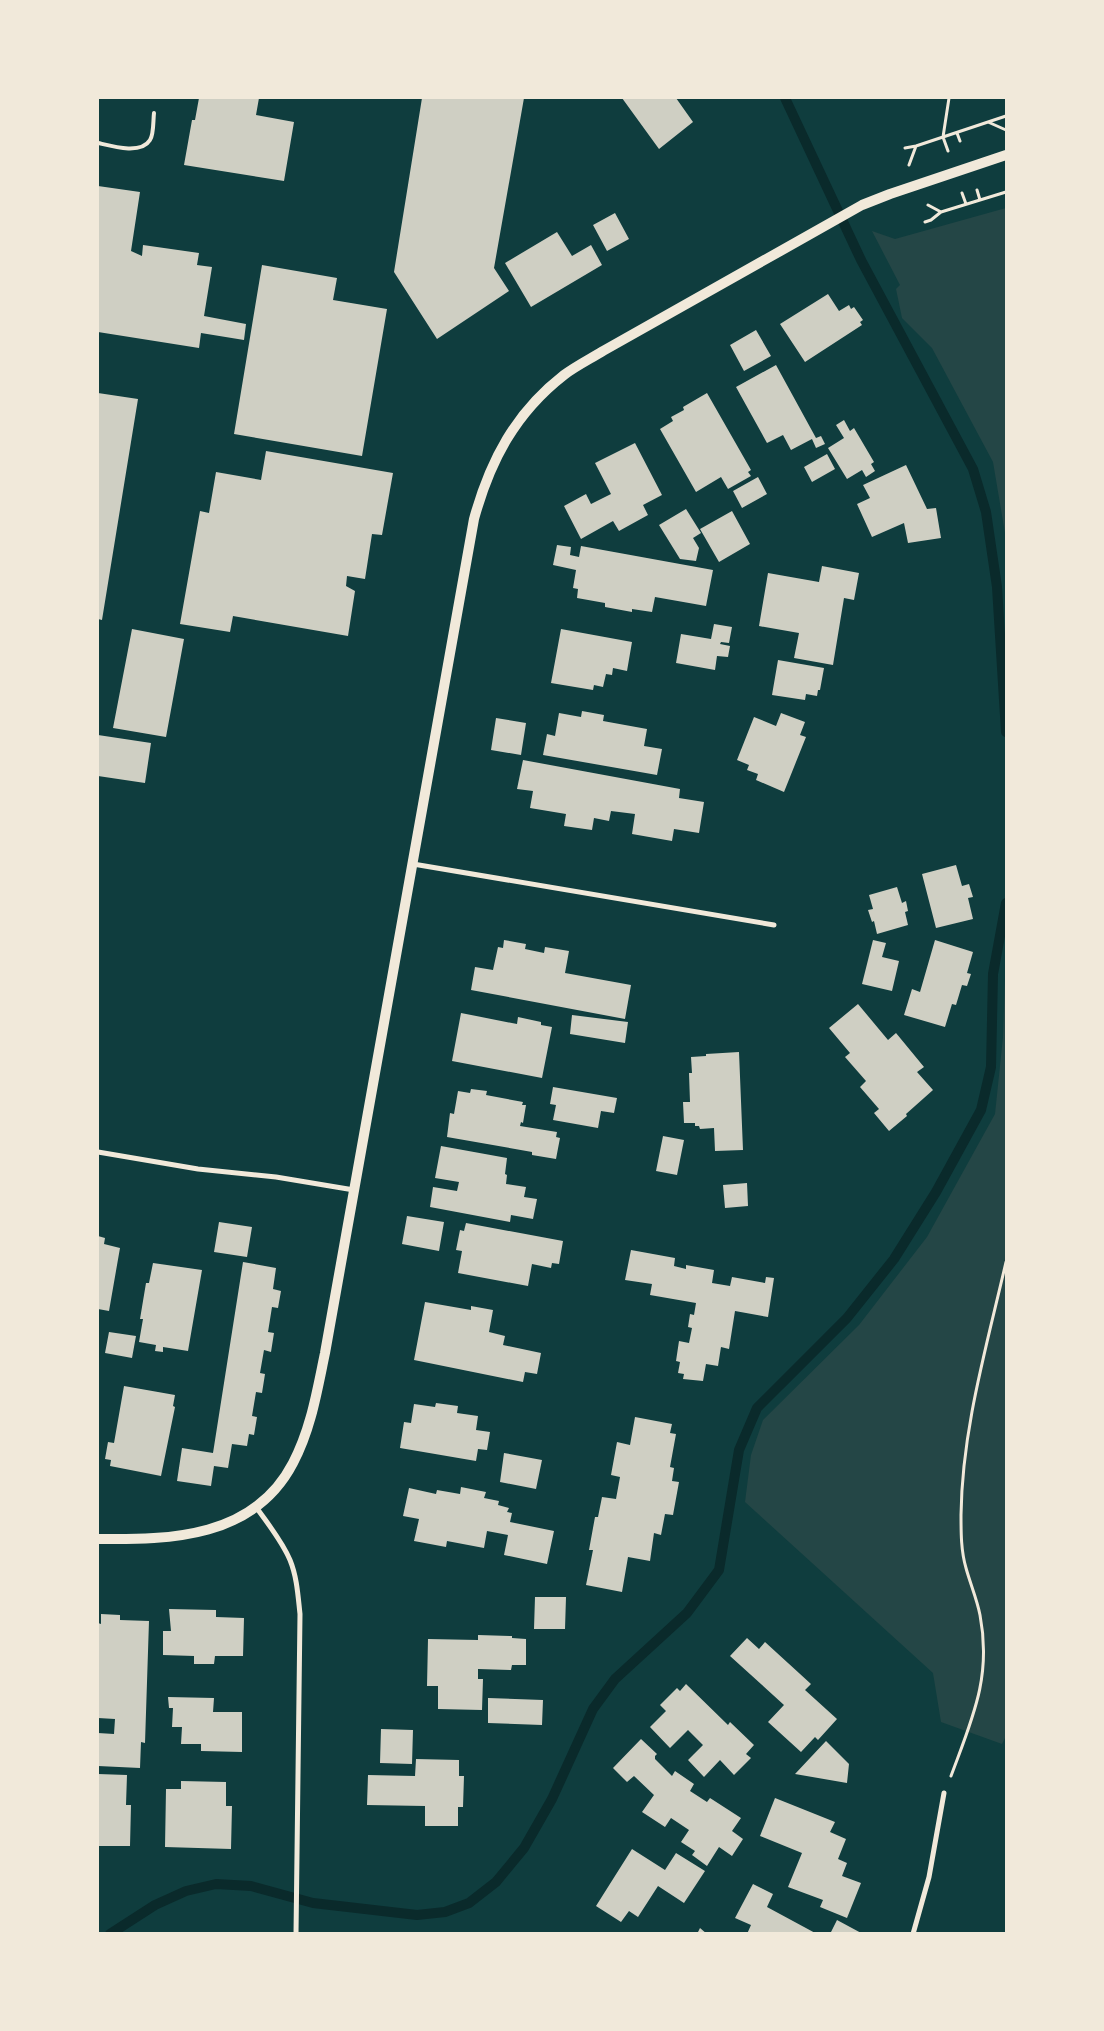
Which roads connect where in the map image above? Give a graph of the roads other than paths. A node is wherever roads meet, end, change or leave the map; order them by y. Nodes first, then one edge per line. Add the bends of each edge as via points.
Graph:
1 (154, 113) dead end
2 (98, 143) edge
3 (1006, 155) edge
4 (413, 864) junction
5 (774, 924) dead end
6 (98, 1152) edge
7 (354, 1190) junction
8 (256, 1507) junction
9 (98, 1539) edge
10 (944, 1792) road end
11 (296, 1934) edge
12 (913, 1934) edge

1 - 2 lane via 151,139 146,145 120,148
3 - 4 main road via 862,206 603,351 564,375 527,409 502,445 483,485 474,519
4 - 5 street
4 - 7 main road
6 - 7 street
7 - 8 main road via 325,1353 304,1438 292,1465 275,1489
8 - 9 main road via 208,1531 138,1540
8 - 11 street via 286,1552 297,1585 300,1614
10 - 12 street via 929,1877

